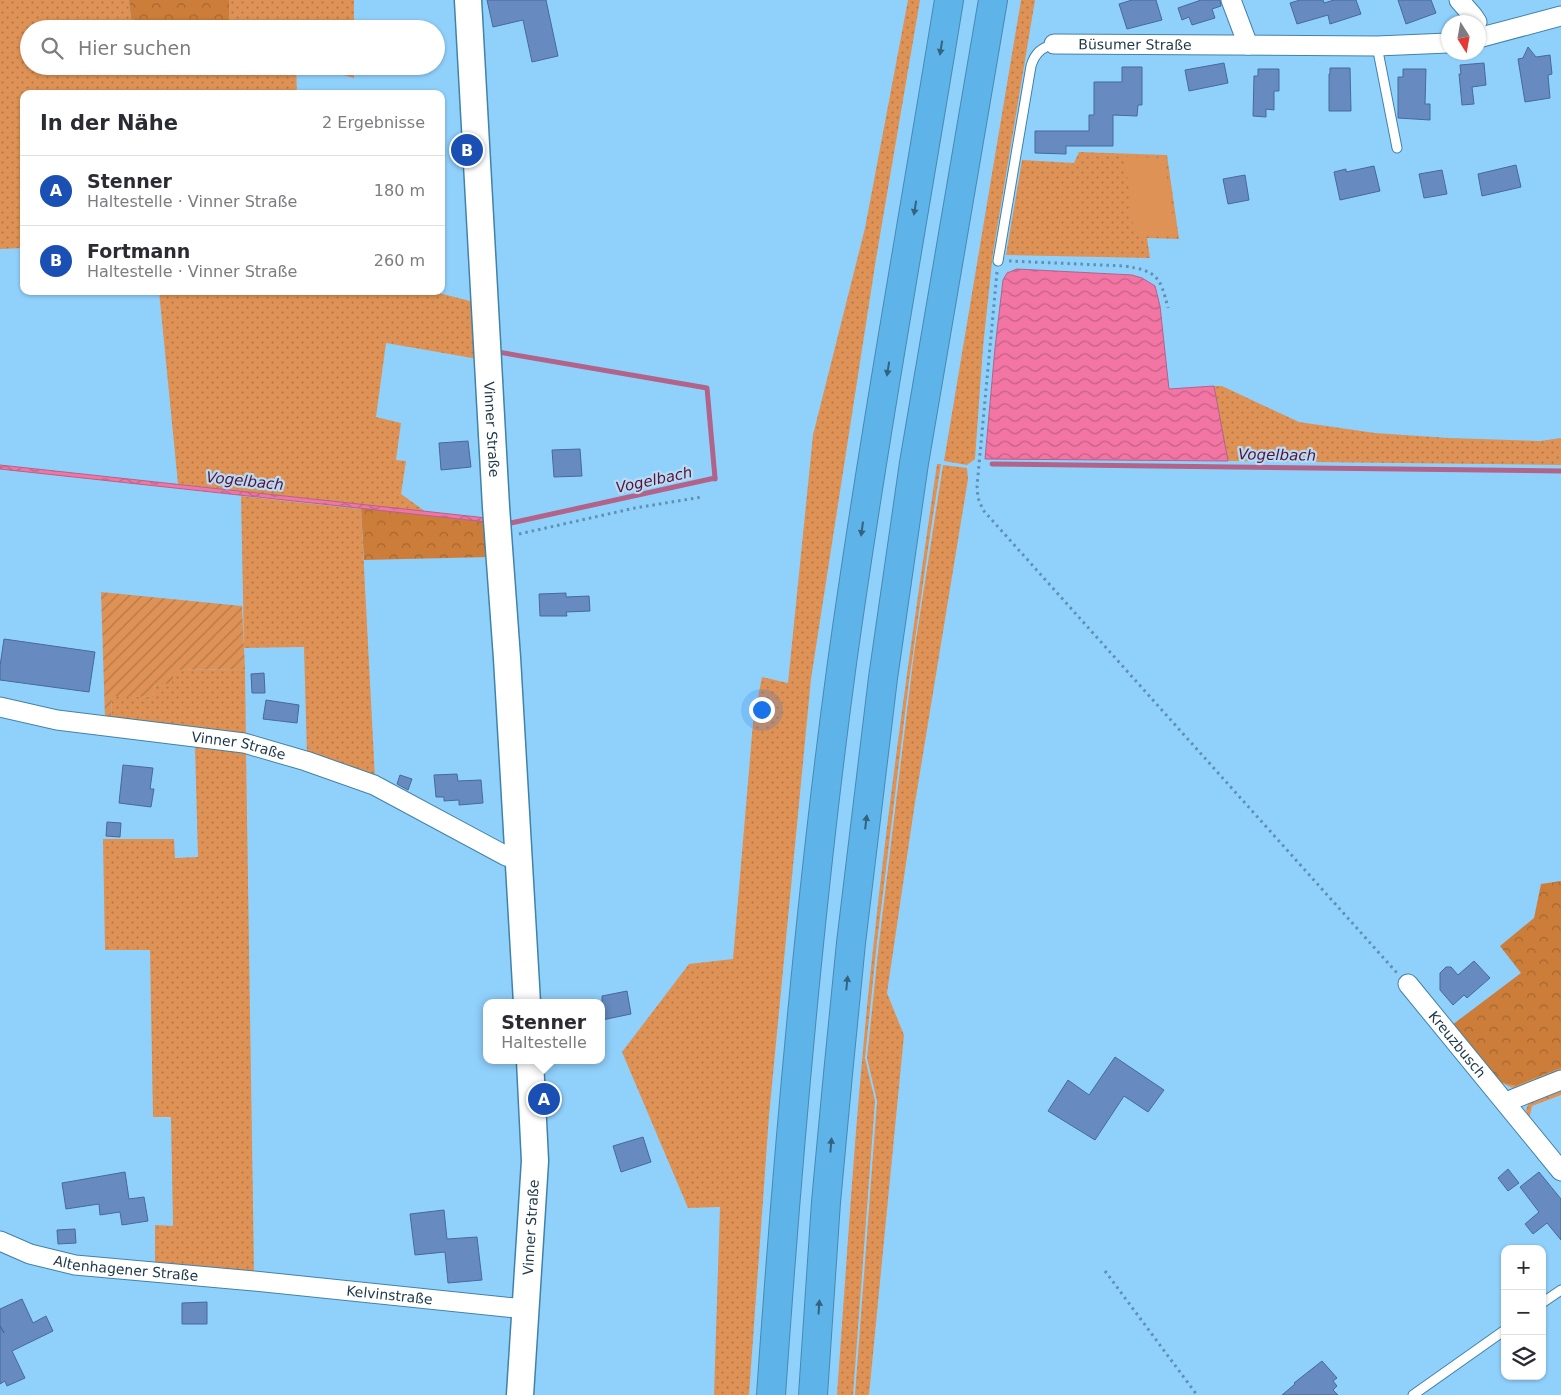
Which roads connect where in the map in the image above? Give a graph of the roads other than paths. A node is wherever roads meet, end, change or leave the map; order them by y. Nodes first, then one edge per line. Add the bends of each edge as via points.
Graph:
1 (468, 0) edge
2 (949, 0) edge
3 (993, 0) edge
4 (1231, 0) edge
5 (1460, 0) edge
6 (1472, 15) edge
7 (1561, 16) edge
8 (1486, 31) edge
9 (1441, 43) edge
10 (1054, 44) joint
11 (1248, 45) junction
12 (1378, 46) junction
13 (1397, 148) dead end
14 (998, 261) road end
15 (0, 707) edge
16 (518, 859) junction
17 (1408, 984) road end
18 (527, 999) edge
19 (530, 1064) edge
20 (1561, 1080) edge
21 (1506, 1102) junction
22 (1561, 1171) edge
23 (0, 1242) edge
24 (254, 1281) joint
25 (1561, 1290) edge
26 (1546, 1300) edge
27 (525, 1309) junction
28 (1501, 1333) edge
29 (520, 1395) edge
30 (771, 1395) edge
31 (813, 1395) edge
32 (1413, 1395) edge

1 - 16 street, Vinner Straße
2 -> 30 highway via 867,492 842,664 806,968
31 -> 3 highway via 838,1074 887,648 914,463
4 - 11 street
5 - 6 street
7 - 8 street
9 - 12 street, Büsumer Straße
10 - 11 street, Büsumer Straße
10 - 14 lane, Büsumer Straße via 1038,52 1031,66
11 - 12 street, Büsumer Straße
12 - 13 lane
15 - 16 street, Vinner Straße via 57,720 244,743 262,748 374,786 506,856
16 - 18 street, Vinner Straße
17 - 21 street, Kreuzbusch
19 - 27 street, Vinner Straße via 535,1161
20 - 21 street
21 - 22 street, Kreuzbusch
23 - 24 street, Altenhagener Straße via 30,1254 76,1265
24 - 27 street, Kelvinstraße
25 - 26 lane
27 - 29 street, Vinner Straße
28 - 32 lane

